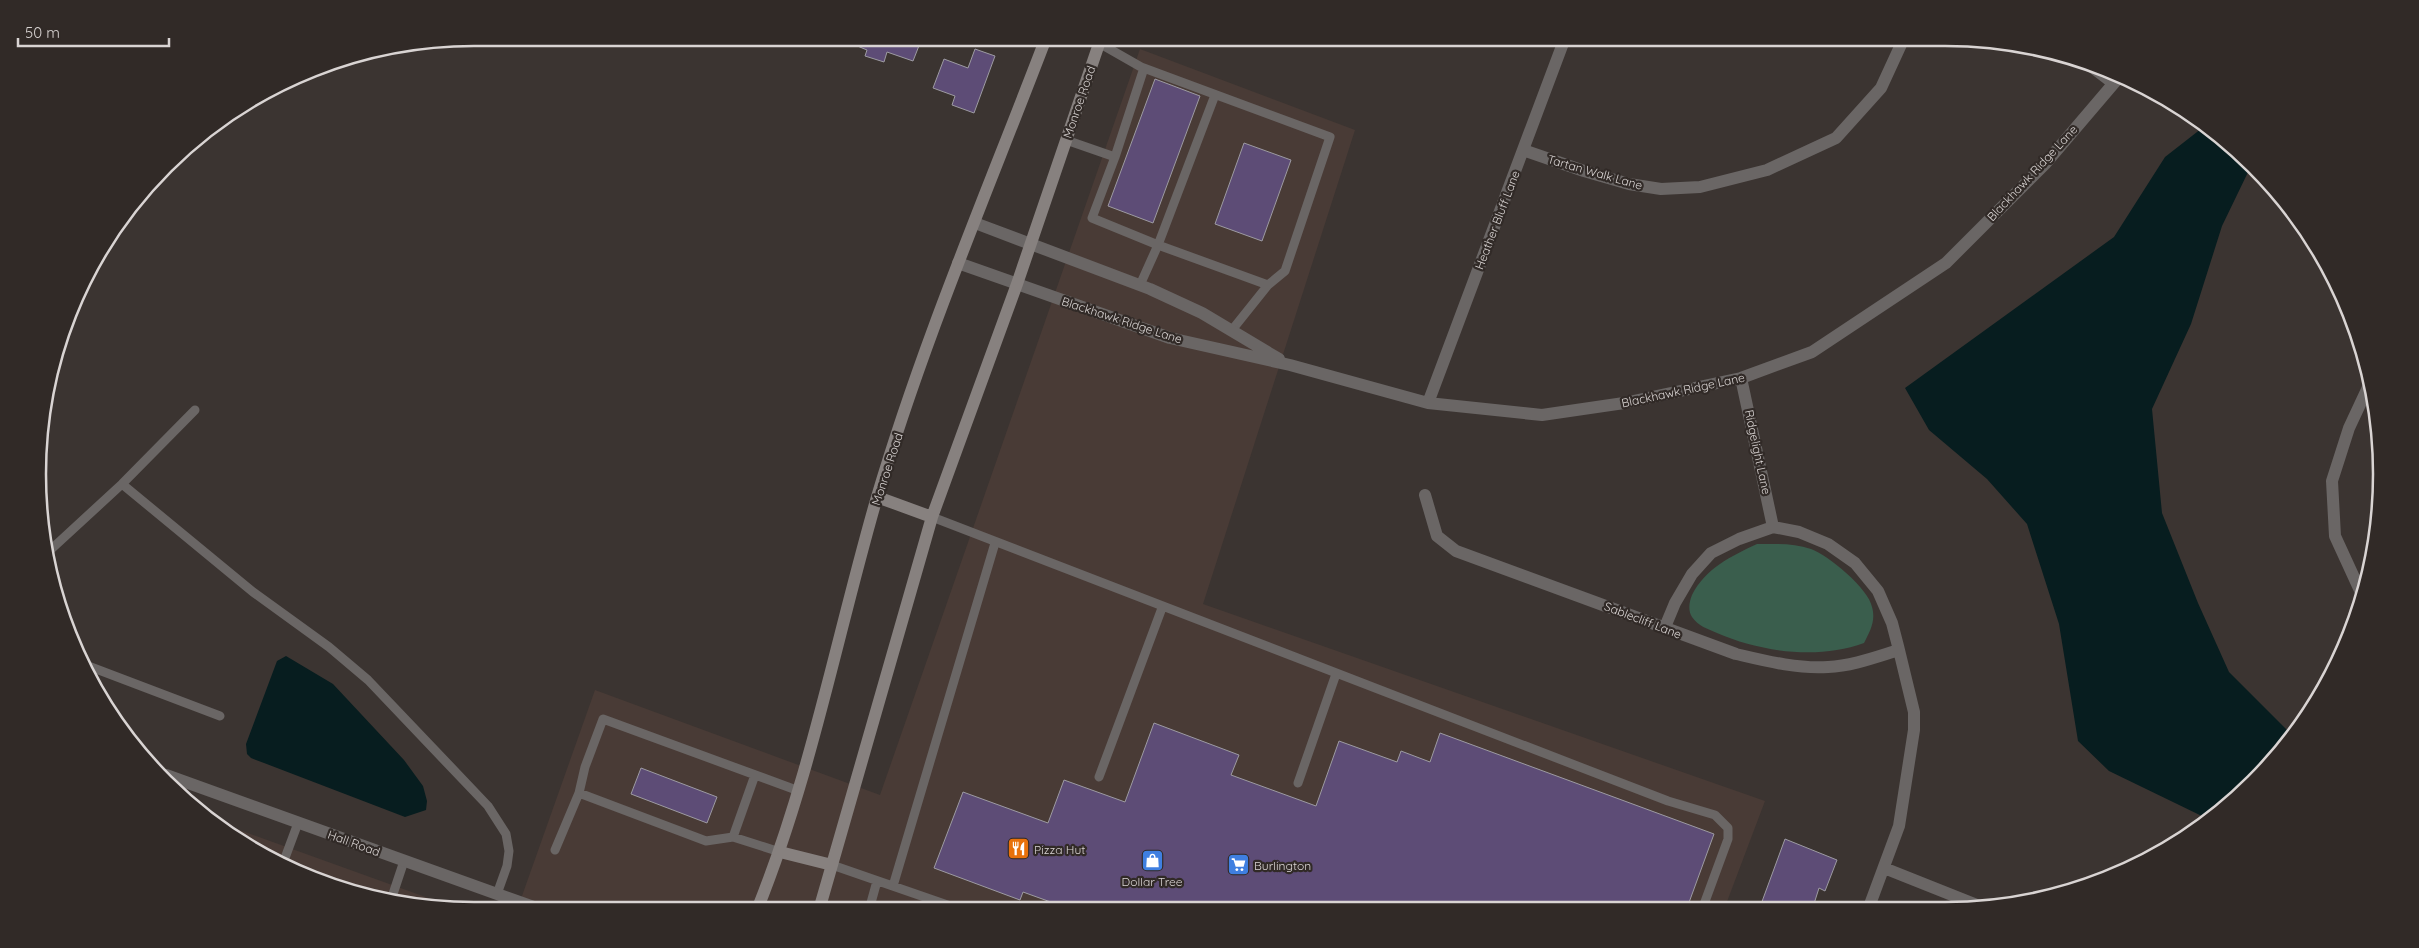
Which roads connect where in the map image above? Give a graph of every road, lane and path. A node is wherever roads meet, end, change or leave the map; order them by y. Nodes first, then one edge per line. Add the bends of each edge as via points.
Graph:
1 (1043, 46) edge
2 (1098, 46) edge
3 (1109, 46) edge
4 (1563, 46) edge
5 (1900, 46) edge
6 (1144, 68) junction
7 (2115, 82) edge
8 (1215, 95) junction
9 (1066, 140) junction
10 (1523, 150) junction
11 (1115, 157) junction
12 (975, 223) junction
13 (1030, 243) junction
14 (1158, 245) junction
15 (958, 263) junction
16 (1016, 284) junction
17 (1140, 285) junction
18 (1268, 285) junction
19 (1232, 330) junction
20 (1290, 365) junction
21 (1741, 378) junction
22 (2365, 393) edge
23 (1428, 403) junction
24 (195, 410) dead end
25 (122, 484) junction
26 (1425, 496) dead end
27 (877, 497) junction
28 (932, 517) junction
29 (1773, 527) junction
30 (994, 543) junction
31 (53, 548) edge
32 (2357, 587) edge
33 (1162, 608) junction
34 (1665, 627) junction
35 (1899, 650) junction
36 (93, 668) edge
37 (1336, 674) junction
38 (220, 716) dead end
39 (755, 775) junction
40 (1099, 777) dead end
41 (174, 778) edge
42 (1298, 783) dead end
43 (799, 791) junction
44 (580, 793) junction
45 (298, 822) junction
46 (733, 837) junction
47 (555, 850) dead end
48 (780, 852) junction
49 (285, 858) edge
50 (404, 861) junction
51 (832, 865) junction
52 (1884, 868) junction
53 (877, 881) junction
54 (893, 886) junction
55 (393, 894) edge
56 (497, 894) junction
57 (1967, 901) edge
58 (520, 902) edge
59 (760, 902) edge
60 (821, 902) edge
61 (871, 902) edge
62 (939, 902) edge
63 (1705, 902) edge
64 (1871, 902) edge

1 - 12 main road, Monroe Road
2 - 9 main road, Monroe Road
3 - 6 lane
4 - 10 street, Heather Bluff Lane
5 - 10 street, Tartan Walk Lane via 1881,88 1836,138 1767,170 1700,187 1661,189 1630,184
6 - 8 lane
6 - 11 lane
7 - 21 street, Blackhawk Ridge Lane via 2045,164 1946,263 1812,352
8 - 14 lane
8 - 18 lane via 1330,136 1286,271
9 - 11 lane
9 - 13 main road, Monroe Road
10 - 23 street, Heather Bluff Lane
11 - 14 lane via 1092,218
12 - 13 street, Blackhawk Ridge Lane
12 - 15 main road, Monroe Road
13 - 16 main road, Monroe Road
13 - 17 street, Blackhawk Ridge Lane
14 - 17 lane
14 - 18 lane
15 - 16 street, Blackhawk Ridge Lane
15 - 27 main road, Monroe Road
16 - 20 street, Blackhawk Ridge Lane via 1170,338
16 - 28 main road, Monroe Road
17 - 19 street, Blackhawk Ridge Lane
18 - 19 lane
19 - 20 street, Blackhawk Ridge Lane
20 - 23 street, Blackhawk Ridge Lane
21 - 23 street, Blackhawk Ridge Lane via 1624,403 1542,415
21 - 29 street, Ridgelight Lane
22 - 32 street via 2349,428 2332,482 2334,536
24 - 25 lane
25 - 31 lane
25 - 56 lane via 253,592 329,647 368,680 488,806 506,834 509,851
26 - 34 street, Sablecliff Lane via 1437,536 1456,550
27 - 28 main road
27 - 43 main road, Monroe Road
28 - 30 lane
28 - 51 main road, Monroe Road
29 - 34 street via 1711,553 1692,574
29 - 35 street via 1799,532 1828,544 1855,563 1878,591
30 - 33 lane
30 - 54 lane
33 - 37 lane
33 - 40 lane
34 - 35 street, Sablecliff Lane via 1736,654 1780,664 1827,667
35 - 52 street via 1914,712 1914,730 1899,826
36 - 38 lane
37 - 42 lane
37 - 63 lane via 1668,801 1715,815 1728,828 1728,839
39 - 43 lane
39 - 44 lane via 603,718 585,767
39 - 46 lane
41 - 45 street, Hall Road
43 - 48 main road, Monroe Road
44 - 46 lane via 706,841
44 - 47 lane
45 - 49 lane
45 - 50 street, Hall Road
46 - 48 lane
48 - 51 main road
48 - 59 main road, Monroe Road
50 - 55 lane
50 - 56 street, Hall Road
51 - 53 lane
51 - 60 main road, Monroe Road
52 - 57 street
52 - 64 street
53 - 54 lane
53 - 61 lane
54 - 62 lane
56 - 58 street, Hall Road

